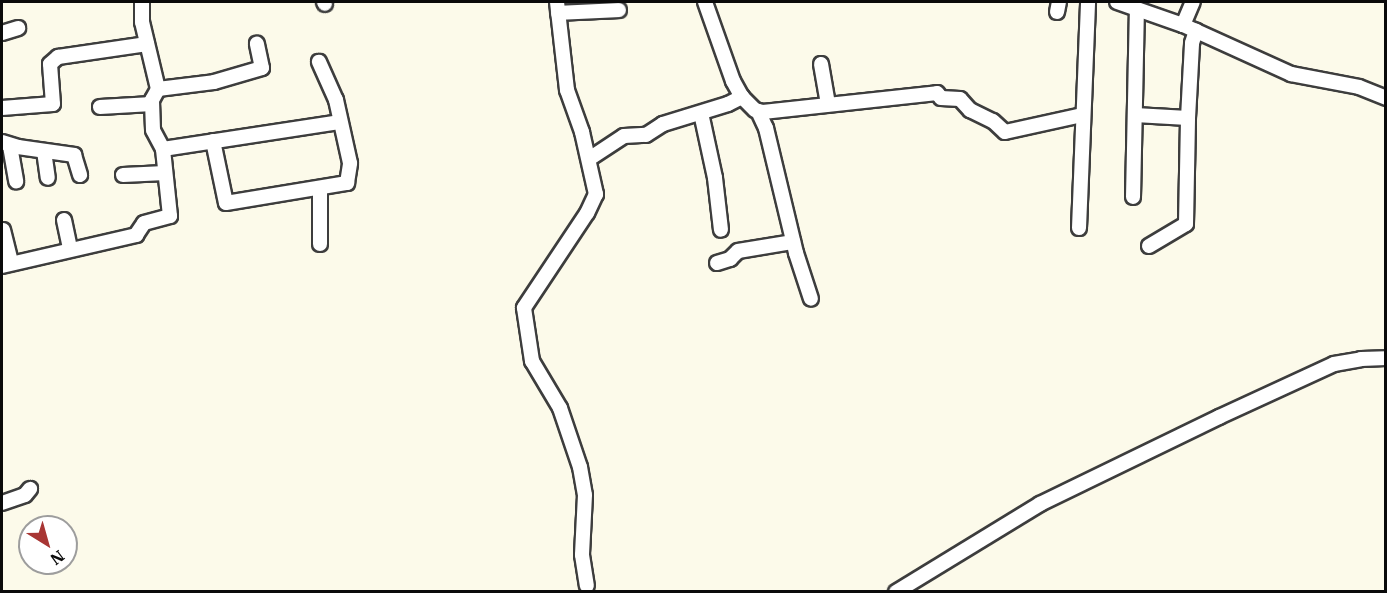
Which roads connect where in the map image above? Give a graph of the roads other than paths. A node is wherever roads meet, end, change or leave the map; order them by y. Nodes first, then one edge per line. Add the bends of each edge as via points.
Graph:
1 (142, 2) edge
2 (705, 2) edge
3 (1088, 2) edge
4 (1117, 2) edge
5 (1193, 2) edge
6 (557, 7) edge
7 (1137, 9) junction
8 (619, 10) dead end
9 (18, 28) dead end
10 (1189, 28) junction
11 (2, 33) edge
12 (147, 44) junction
13 (257, 44) dead end
14 (319, 62) dead end
15 (821, 64) dead end
16 (158, 89) junction
17 (742, 97) junction
18 (1386, 98) edge
19 (152, 104) junction
20 (828, 104) junction
21 (100, 107) dead end
22 (2, 108) edge
23 (758, 111) junction
24 (701, 113) junction
25 (1082, 115) junction
26 (1135, 115) junction
27 (1188, 118) junction
28 (339, 122) junction
29 (213, 141) junction
30 (6, 144) edge
31 (163, 149) junction
32 (44, 151) junction
33 (589, 159) junction
34 (165, 173) junction
35 (80, 175) dead end
36 (123, 175) dead end
37 (48, 178) dead end
38 (16, 181) dead end
39 (320, 188) junction
40 (1133, 197) dead end
41 (64, 220) dead end
42 (1079, 228) dead end
43 (3, 230) dead end
44 (721, 230) dead end
45 (793, 242) junction
46 (320, 244) dead end
47 (1149, 246) dead end
48 (70, 249) junction
49 (717, 263) dead end
50 (6, 264) edge
51 (811, 299) dead end
52 (1386, 358) edge
53 (30, 489) dead end
54 (2, 503) edge
55 (587, 586) dead end
56 (896, 591) edge

1 - 12 street
2 - 17 street
3 - 25 street
4 - 7 street
5 - 10 street
6 - 8 street
6 - 33 street via 567,90
7 - 10 street
7 - 26 street
9 - 11 street
10 - 18 street via 1291,74 1359,87
10 - 27 street via 1192,44
12 - 16 street
12 - 22 street via 58,57 50,64 53,104
13 - 16 street via 262,68 214,82
14 - 28 street via 336,100
15 - 20 street
16 - 19 street
17 - 23 street
17 - 24 street
19 - 21 street
19 - 31 street via 153,130
20 - 23 street
20 - 25 street via 938,93 941,98 960,99 1005,132
23 - 45 street via 766,128
24 - 33 street via 663,124 646,135 624,136
24 - 44 street
25 - 42 street
26 - 27 street
26 - 40 street
27 - 47 street via 1186,224
28 - 29 street
28 - 39 street via 350,163 347,183
29 - 31 street
29 - 39 street via 226,203
30 - 32 street
30 - 38 street
31 - 34 street
32 - 35 street via 74,155
32 - 37 street
33 - 55 street via 596,188 594,201 524,308 532,361 560,408 578,458 585,495 582,555
34 - 36 street
34 - 48 street via 170,216 144,223 136,235
39 - 46 street
41 - 48 street
43 - 50 street
45 - 49 street via 738,251
45 - 51 street
48 - 50 street
52 - 56 street via 1334,364 1208,422 1033,508
53 - 54 street via 25,495

